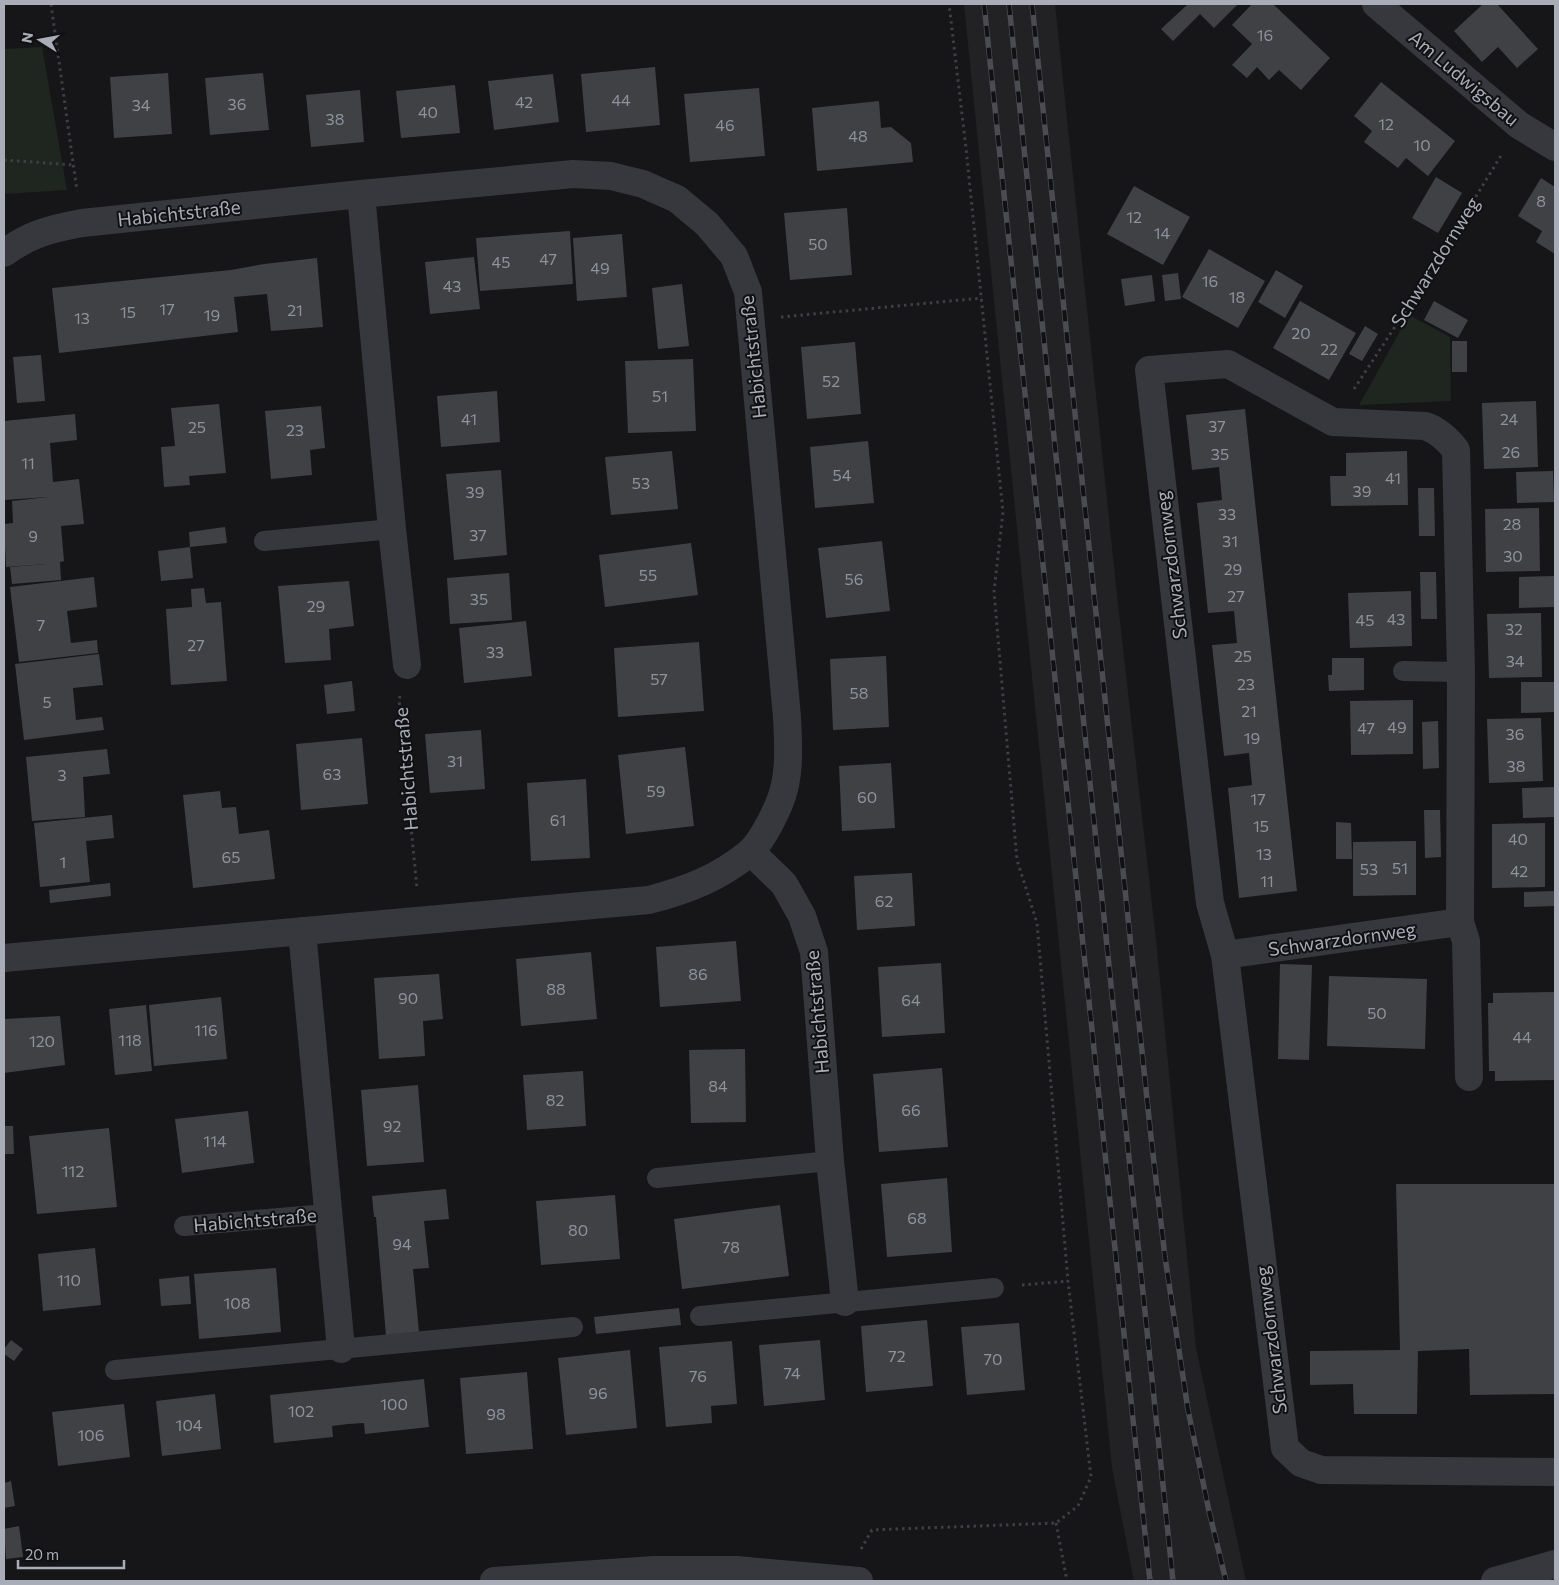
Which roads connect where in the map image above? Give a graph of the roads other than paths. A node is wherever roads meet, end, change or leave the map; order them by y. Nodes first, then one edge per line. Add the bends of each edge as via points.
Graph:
1 (1376, 4) edge
2 (1555, 146) edge
3 (361, 194) junction
4 (4, 253) edge
5 (392, 529) junction
6 (264, 541) dead end
7 (407, 664) road end
8 (1403, 671) dead end
9 (1461, 672) junction
10 (751, 852) junction
11 (1460, 922) junction
12 (302, 931) junction
13 (1225, 955) junction
14 (4, 958) edge
15 (1469, 1077) dead end
16 (830, 1161) junction
17 (657, 1178) dead end
18 (327, 1214) junction
19 (184, 1226) dead end
20 (994, 1288) road end
21 (845, 1302) junction
22 (700, 1316) dead end
23 (573, 1327) dead end
24 (341, 1349) junction
25 (115, 1370) dead end
26 (1555, 1472) edge
27 (1555, 1564) edge
28 (855, 1580) edge
29 (510, 1581) edge
30 (1495, 1581) edge

1 - 2 street, Am Ludwigsbau via 1520,125
3 - 4 street, Habichtstraße via 82,223 48,230 19,241
3 - 5 street
3 - 10 street, Habichtstraße via 573,174 611,176 643,184 677,199 707,224 734,256 748,292 789,753 784,789 773,819
5 - 6 lane
5 - 7 street
8 - 9 lane
9 - 11 street, Schwarzdornweg
9 - 13 street, Schwarzdornweg via 1456,450 1445,438 1426,426 1333,422 1228,364 1149,370 1210,903
10 - 12 street, Habichtstraße via 708,880 649,900
10 - 16 street, Habichtstraße via 784,884 802,916 814,952
11 - 13 street, Schwarzdornweg
11 - 15 street, Schwarzdornweg via 1466,941
12 - 14 street, Habichtstraße
12 - 18 street, Habichtstraße
13 - 26 street, Schwarzdornweg via 1285,1448 1301,1463 1322,1470
16 - 17 lane
16 - 21 street, Habichtstraße
18 - 19 lane, Habichtstraße
18 - 24 street, Habichtstraße
20 - 21 lane
21 - 22 lane
23 - 24 lane
24 - 25 lane
27 - 30 street
28 - 29 street via 737,1570 654,1570

